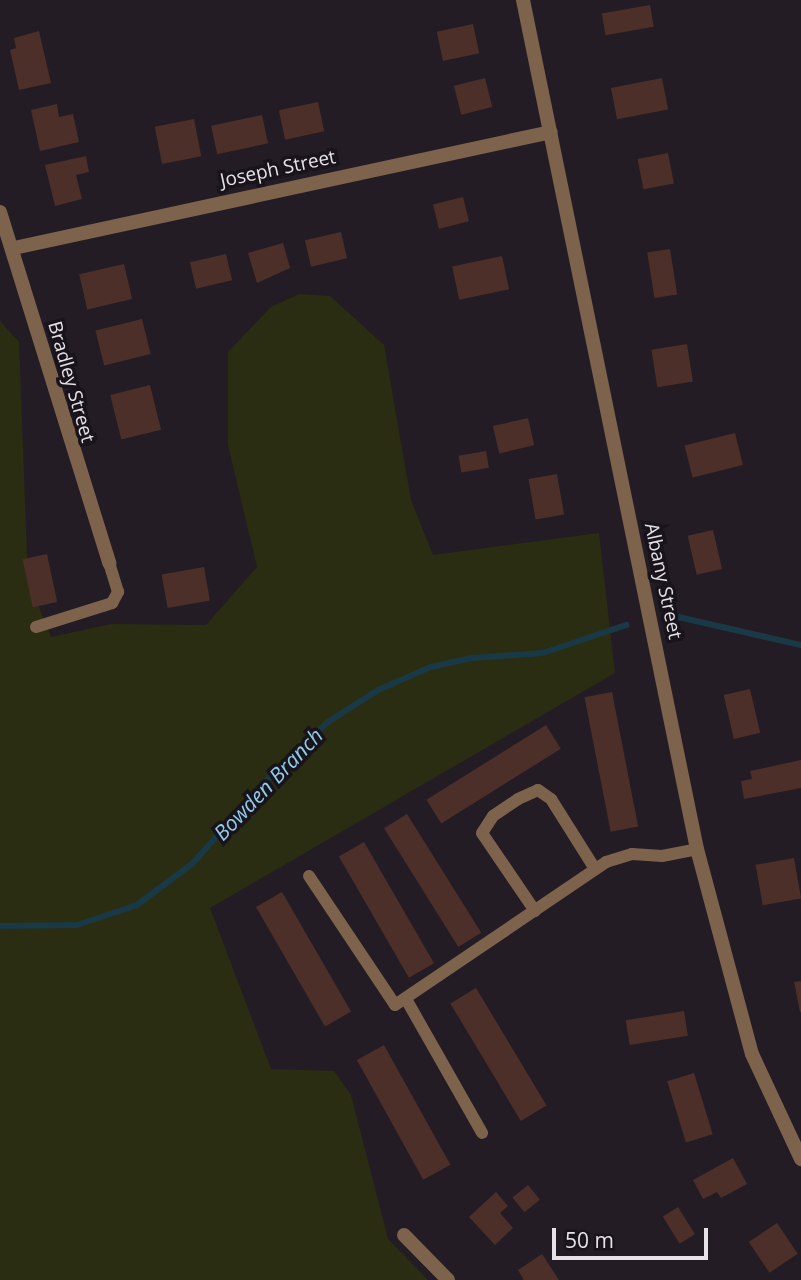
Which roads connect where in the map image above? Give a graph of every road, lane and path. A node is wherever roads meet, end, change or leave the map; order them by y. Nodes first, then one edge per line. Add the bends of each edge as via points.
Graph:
1 (523, 0) edge
2 (551, 132) junction
3 (0, 212) edge
4 (14, 248) junction
5 (108, 563) joint
6 (36, 627) dead end
7 (697, 849) junction
8 (595, 869) junction
9 (309, 876) dead end
10 (534, 911) junction
11 (406, 999) junction
12 (482, 1133) dead end
13 (801, 1159) edge
14 (404, 1235) dead end
15 (449, 1280) edge

1 - 2 street, Albany Street
2 - 4 street, Joseph Street
2 - 7 street, Albany Street
3 - 4 street, Bradley Street
4 - 5 street, Bradley Street via 64,429
5 - 6 lane via 118,592 112,603
7 - 8 lane via 662,856 632,854
7 - 13 street, Albany Street via 752,1054
8 - 10 lane
8 - 10 lane via 551,799 538,790 518,799 494,816 482,833
9 - 11 lane via 386,998 394,1005
10 - 11 lane
11 - 12 lane
14 - 15 street

